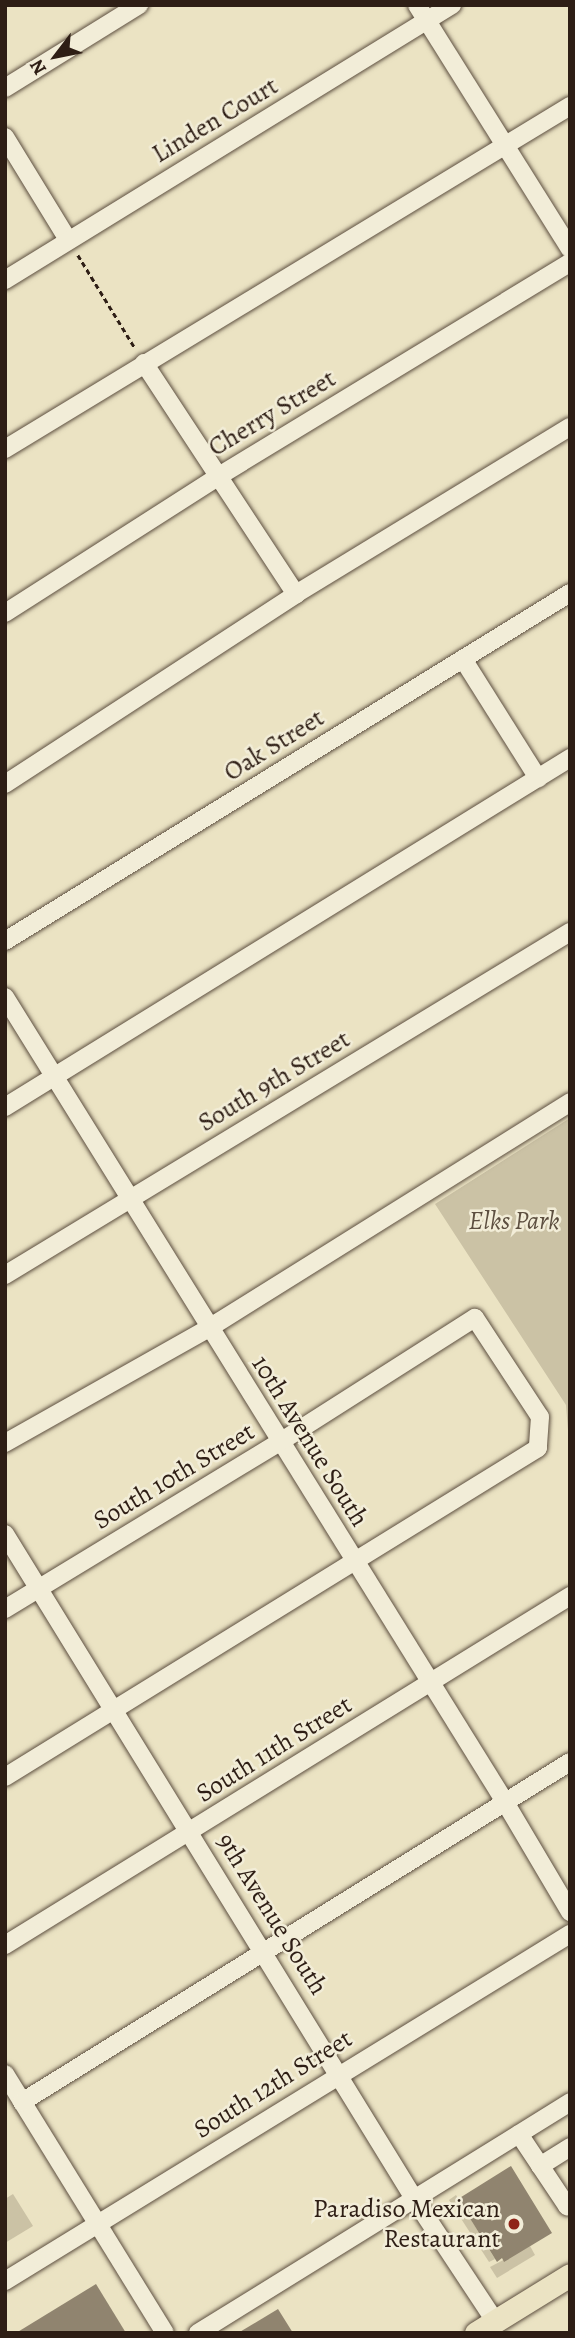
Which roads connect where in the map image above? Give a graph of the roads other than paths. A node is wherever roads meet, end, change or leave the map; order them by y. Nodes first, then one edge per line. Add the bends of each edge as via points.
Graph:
1 (139, 5) edge
2 (417, 5) edge
3 (453, 5) edge
4 (426, 22) junction
5 (5, 88) edge
6 (570, 106) edge
7 (5, 137) edge
8 (505, 147) junction
9 (68, 240) junction
10 (570, 249) edge
11 (570, 263) edge
12 (5, 280) edge
13 (144, 363) junction
14 (570, 427) edge
15 (5, 449) edge
16 (219, 476) junction
17 (570, 593) edge
18 (296, 594) junction
19 (5, 613) edge
20 (463, 659) junction
21 (570, 758) edge
22 (538, 778) junction
23 (5, 784) edge
24 (570, 932) edge
25 (5, 941) edge
26 (5, 998) edge
27 (55, 1077) junction
28 (570, 1102) edge
29 (5, 1108) edge
30 (130, 1198) junction
31 (5, 1275) edge
32 (209, 1328) junction
33 (280, 1442) junction
34 (5, 1443) edge
35 (5, 1534) edge
36 (354, 1560) junction
37 (39, 1588) junction
38 (570, 1596) edge
39 (5, 1609) edge
40 (431, 1682) junction
41 (114, 1709) junction
42 (570, 1762) edge
43 (5, 1777) edge
44 (505, 1802) junction
45 (190, 1832) junction
46 (570, 1912) edge
47 (570, 1934) edge
48 (5, 1945) edge
49 (263, 1951) junction
50 (5, 2074) edge
51 (339, 2074) junction
52 (22, 2102) junction
53 (570, 2102) edge
54 (519, 2134) junction
55 (570, 2147) edge
56 (540, 2166) junction
57 (415, 2200) junction
58 (570, 2204) edge
59 (98, 2224) junction
60 (570, 2275) edge
61 (5, 2281) edge
62 (486, 2327) edge
63 (165, 2333) edge
64 (198, 2333) edge

1 - 5 street
2 - 4 street
3 - 4 street, Linden Court
4 - 8 street
4 - 9 street, Linden Court
6 - 8 street
7 - 9 street
8 - 10 street
8 - 13 street
9 - 12 street, Linden Court
11 - 16 street, Cherry Street
13 - 15 street
13 - 16 street
14 - 18 street
16 - 18 street
16 - 19 street, Cherry Street
17 - 20 street, Oak Street
18 - 23 street
20 - 22 street
20 - 25 street, Oak Street
21 - 22 street
22 - 27 street
24 - 30 street, South 9th Street
26 - 27 street, 10th Avenue South
27 - 29 street
27 - 30 street, 10th Avenue South
28 - 32 street
30 - 31 street, South 9th Street
30 - 32 street, 10th Avenue South
32 - 33 street, 10th Avenue South
32 - 34 street
33 - 36 street, 10th Avenue South
33 - 36 street, South 10th Street via 475,1318 540,1417 538,1448
33 - 37 street, South 10th Street
35 - 37 street, 9th Avenue South
36 - 40 street, 10th Avenue South
36 - 41 street
37 - 39 street, South 10th Street
37 - 41 street, 9th Avenue South
38 - 40 street, South 11th Street
40 - 44 street, 10th Avenue South
40 - 45 street, South 11th Street
41 - 43 street
41 - 45 street, 9th Avenue South
42 - 44 street
44 - 46 street, 10th Avenue South
44 - 49 street
45 - 48 street, South 11th Street
45 - 49 street, 9th Avenue South
47 - 51 street, South 12th Street
49 - 51 street, 9th Avenue South
49 - 52 street
50 - 52 street
51 - 57 street, 9th Avenue South
51 - 59 street, South 12th Street
52 - 59 street
53 - 54 street
54 - 56 street
54 - 57 street
55 - 56 street
56 - 58 street via 567,2206
57 - 62 street, 9th Avenue South
57 - 64 street
59 - 61 street, South 12th Street
59 - 63 street
60 - 62 main road

